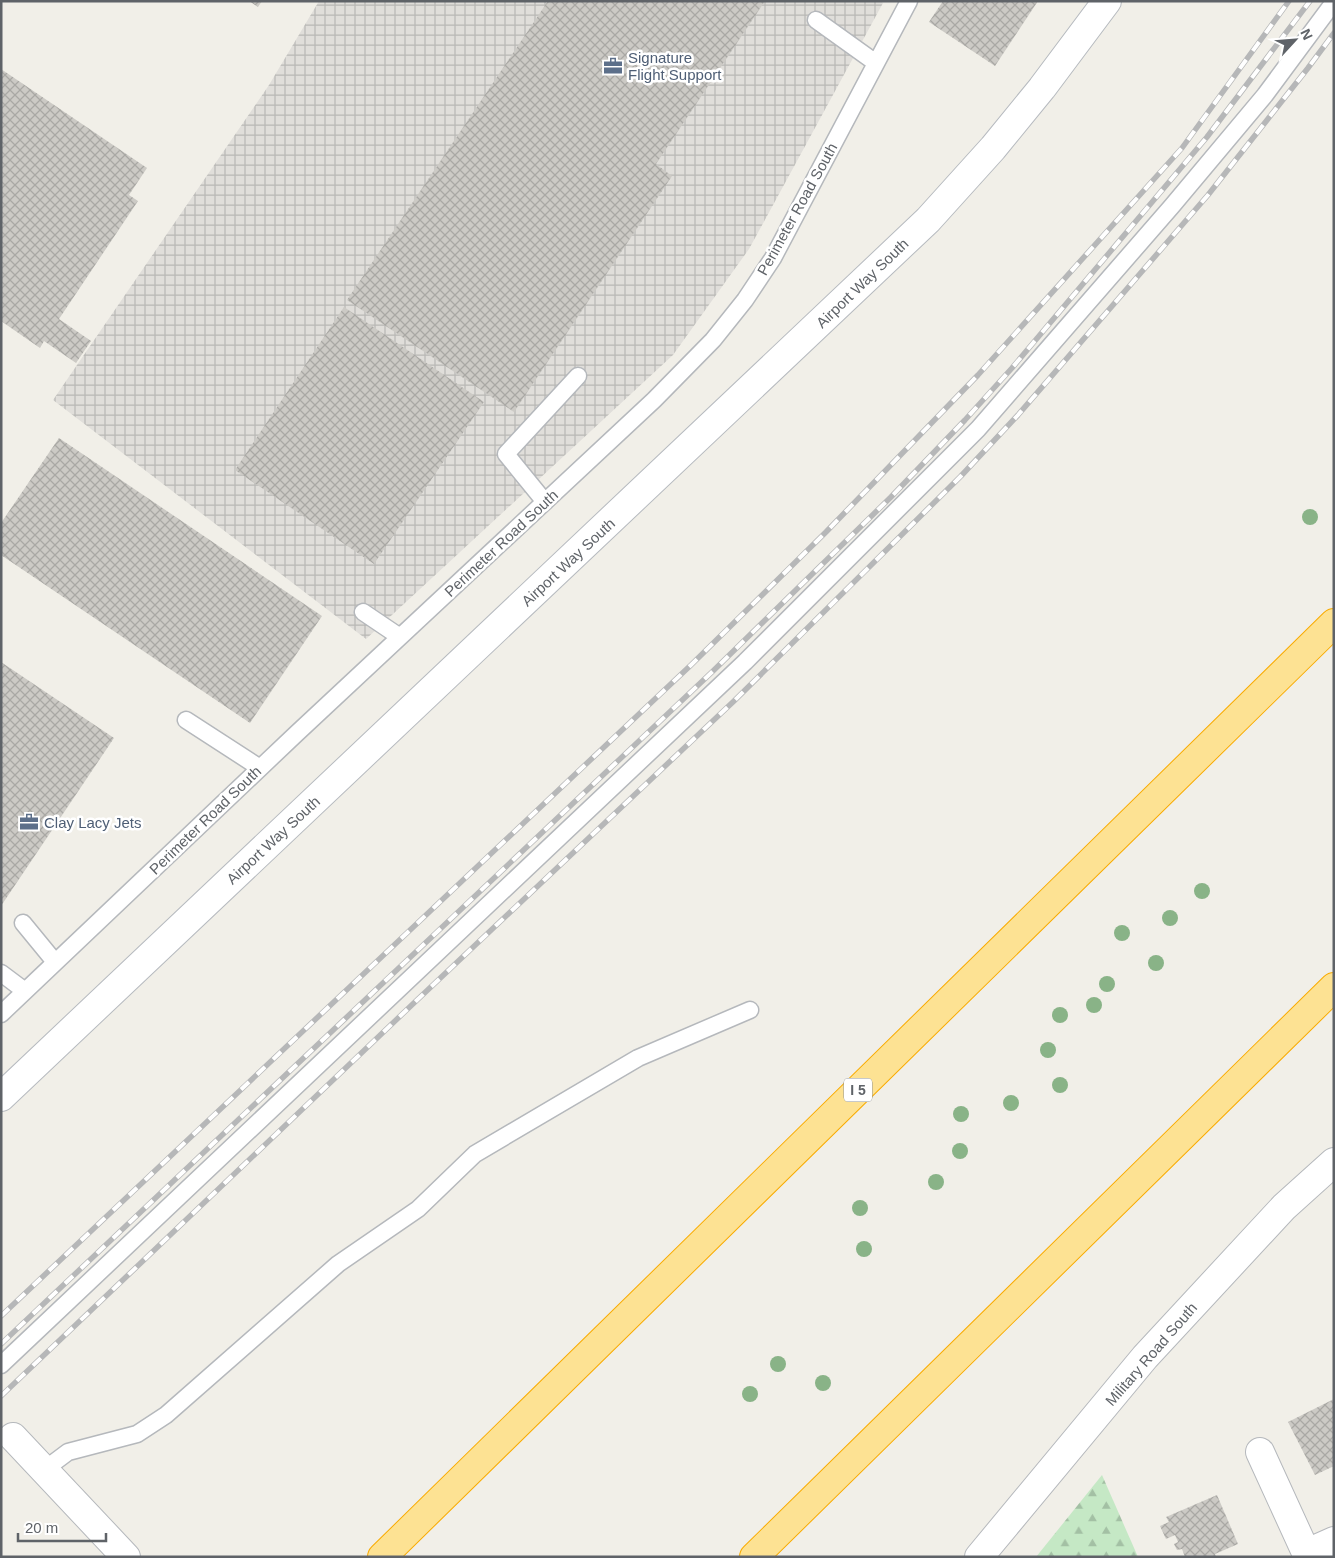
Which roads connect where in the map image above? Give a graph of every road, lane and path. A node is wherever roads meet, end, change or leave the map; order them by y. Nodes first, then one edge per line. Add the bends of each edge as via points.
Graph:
1 (909, 1) edge
2 (1107, 1) edge
3 (1334, 2) edge
4 (816, 20) dead end
5 (876, 62) junction
6 (578, 376) dead end
7 (546, 502) junction
8 (363, 612) dead end
9 (1334, 623) edge
10 (400, 637) junction
11 (186, 720) dead end
12 (260, 768) junction
13 (23, 923) dead end
14 (55, 962) junction
15 (1, 972) edge
16 (1334, 987) edge
17 (25, 991) junction
18 (750, 1010) dead end
19 (1, 1014) edge
20 (1, 1097) edge
21 (1334, 1162) edge
22 (1, 1365) edge
23 (13, 1437) dead end
24 (1260, 1452) dead end
25 (44, 1470) junction
26 (1334, 1541) edge
27 (1308, 1555) edge
28 (126, 1557) edge
29 (382, 1557) edge
30 (754, 1557) edge
31 (979, 1557) edge

1 - 5 lane, Perimeter Road South
2 - 20 main road, Airport Way South via 993,148 928,220
3 - 22 lane via 1265,95 978,429 745,662
4 - 5 lane
5 - 7 lane, Perimeter Road South via 773,258 745,300 713,340 654,400
6 - 7 lane via 506,454
7 - 10 lane, Perimeter Road South
8 - 10 lane
9 - 29 highway, I 5
10 - 12 lane, Perimeter Road South
11 - 12 lane
12 - 14 lane, Perimeter Road South
13 - 14 lane
14 - 17 lane, Perimeter Road South
15 - 17 lane
16 - 30 highway
17 - 19 lane, Perimeter Road South
18 - 25 lane via 638,1058 475,1154 418,1209 338,1264 166,1415 137,1434 68,1452
21 - 31 main road, Military Road South via 1284,1208 1146,1357
23 - 25 main road
24 - 27 main road
25 - 28 main road
26 - 27 main road

